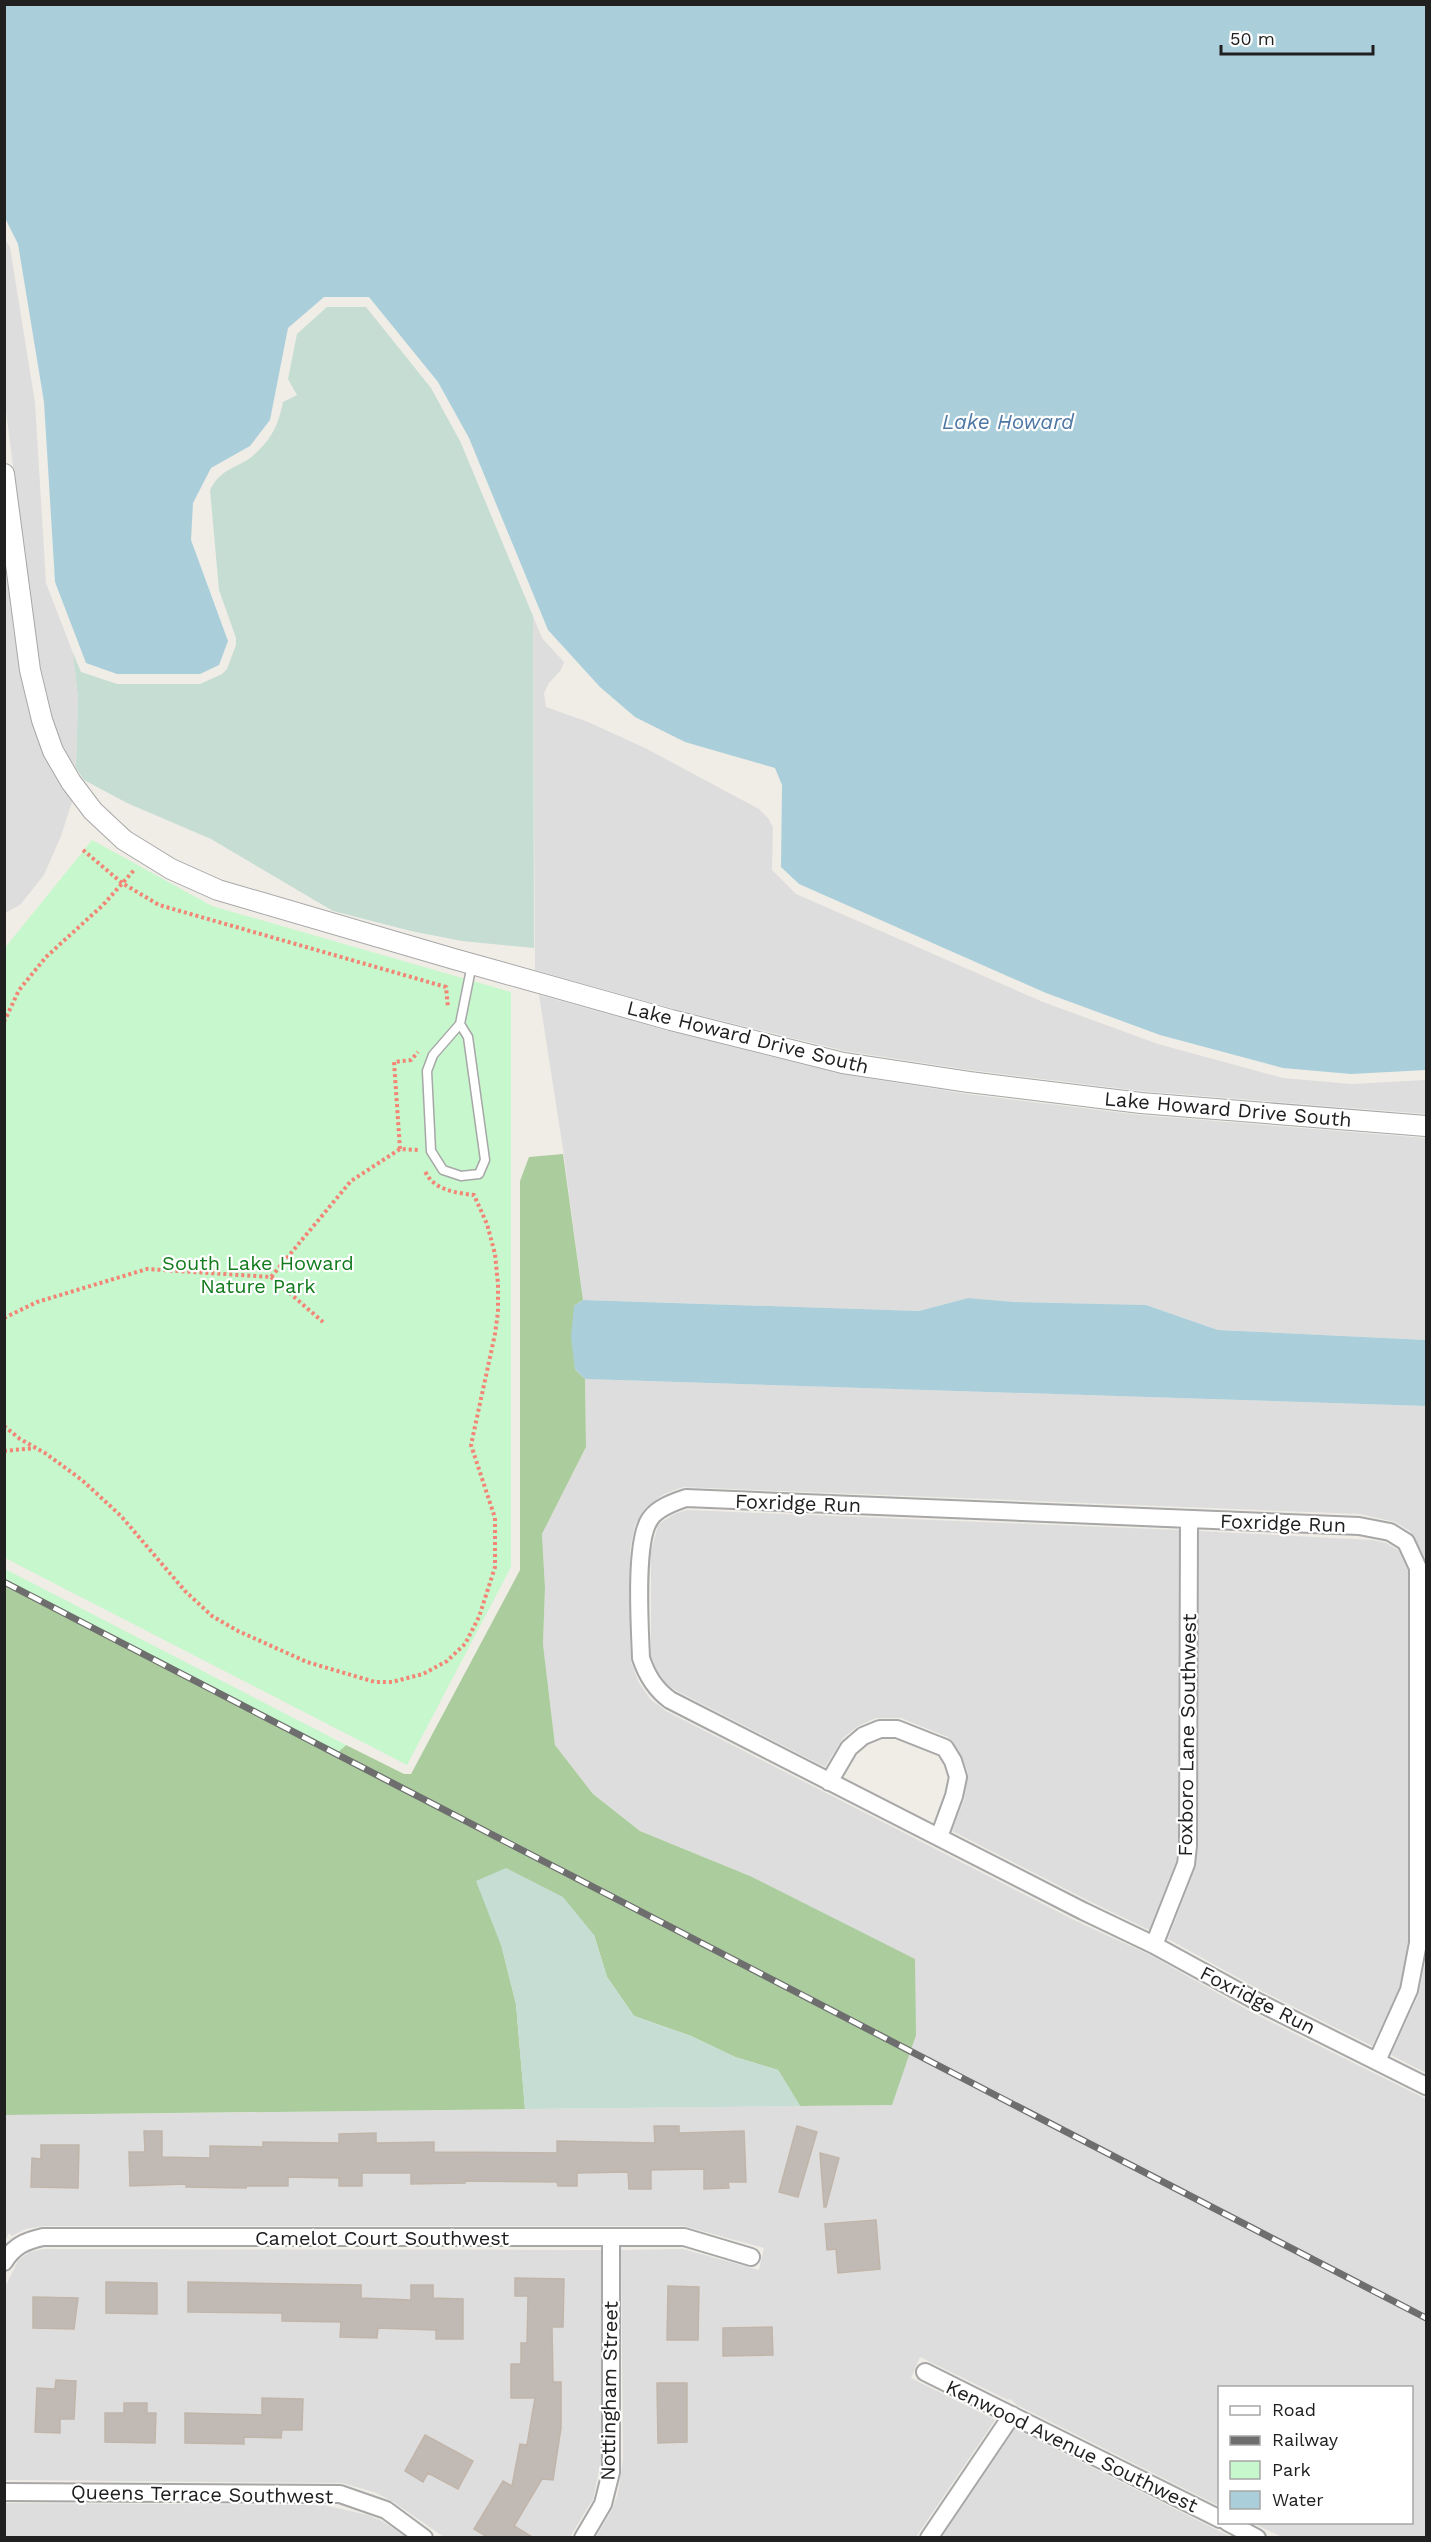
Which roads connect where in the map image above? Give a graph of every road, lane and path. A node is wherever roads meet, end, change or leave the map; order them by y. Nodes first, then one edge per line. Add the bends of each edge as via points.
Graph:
1 (4, 474) edge
2 (9, 551) edge
3 (83, 850) dead end
4 (147, 855) junction
5 (122, 882) junction
6 (472, 964) junction
7 (446, 987) dead end
8 (4, 1022) edge
9 (460, 1024) junction
10 (1426, 1126) edge
11 (420, 1156) dead end
12 (421, 1162) dead end
13 (271, 1277) junction
14 (4, 1318) edge
15 (323, 1322) dead end
16 (4, 1426) edge
17 (36, 1448) junction
18 (4, 1451) edge
19 (1189, 1519) junction
20 (829, 1782) junction
21 (939, 1837) junction
22 (1154, 1945) junction
23 (1377, 2061) junction
24 (1426, 2086) edge
25 (611, 2238) junction
26 (8, 2256) edge
27 (752, 2257) dead end
28 (925, 2372) dead end
29 (1012, 2415) junction
30 (4, 2492) edge
31 (1218, 2518) edge
32 (1229, 2524) edge
33 (424, 2538) edge
34 (583, 2538) edge
35 (929, 2538) edge
36 (1257, 2538) edge

1 - 2 street, Lake Howard Drive South
2 - 4 street, Lake Howard Drive South via 30,670 53,751 71,782 104,821
3 - 5 path
4 - 5 path
4 - 6 street, Lake Howard Drive South via 218,890
5 - 7 path via 159,905
5 - 8 path via 103,905 46,957 19,990
6 - 9 lane
6 - 10 street, Lake Howard Drive South via 843,1063 1141,1103
9 - 9 lane via 433,1055 427,1071 431,1151 443,1170 461,1176 479,1174 485,1160 468,1037
11 - 13 path via 418,1149 400,1149 351,1181
12 - 17 path via 428,1178 442,1188 474,1195 487,1224 498,1284 495,1334 471,1445 495,1518 495,1566 479,1617 465,1644 447,1661 423,1674 375,1682 307,1662 238,1631 212,1616 184,1591 96,1492
13 - 14 path via 147,1269 37,1302
13 - 15 path
16 - 17 path
17 - 18 path
19 - 20 street, Foxridge Run via 686,1498 650,1517 641,1550 640,1640 646,1674 658,1692
19 - 22 street, Foxboro Lane Southwest via 1188,1846 1186,1864
19 - 23 street, Foxridge Run via 1375,1528 1406,1542 1418,1568 1418,1943 1409,1990
20 - 21 street, Foxridge Run
20 - 21 street via 849,1748 880,1729 897,1729 945,1748 958,1777
21 - 22 street, Foxridge Run
22 - 23 street, Foxridge Run
23 - 24 street, Foxridge Run
25 - 26 street, Camelot Court Southwest via 43,2238 27,2241
25 - 27 street, Camelot Court Southwest via 684,2238
25 - 34 street, Nottingham Street via 611,2472 603,2504
28 - 29 street, Kenwood Avenue Southwest
29 - 31 street, Kenwood Avenue Southwest
29 - 35 street
30 - 33 street, Queens Terrace Southwest via 340,2494 387,2510
32 - 36 street

